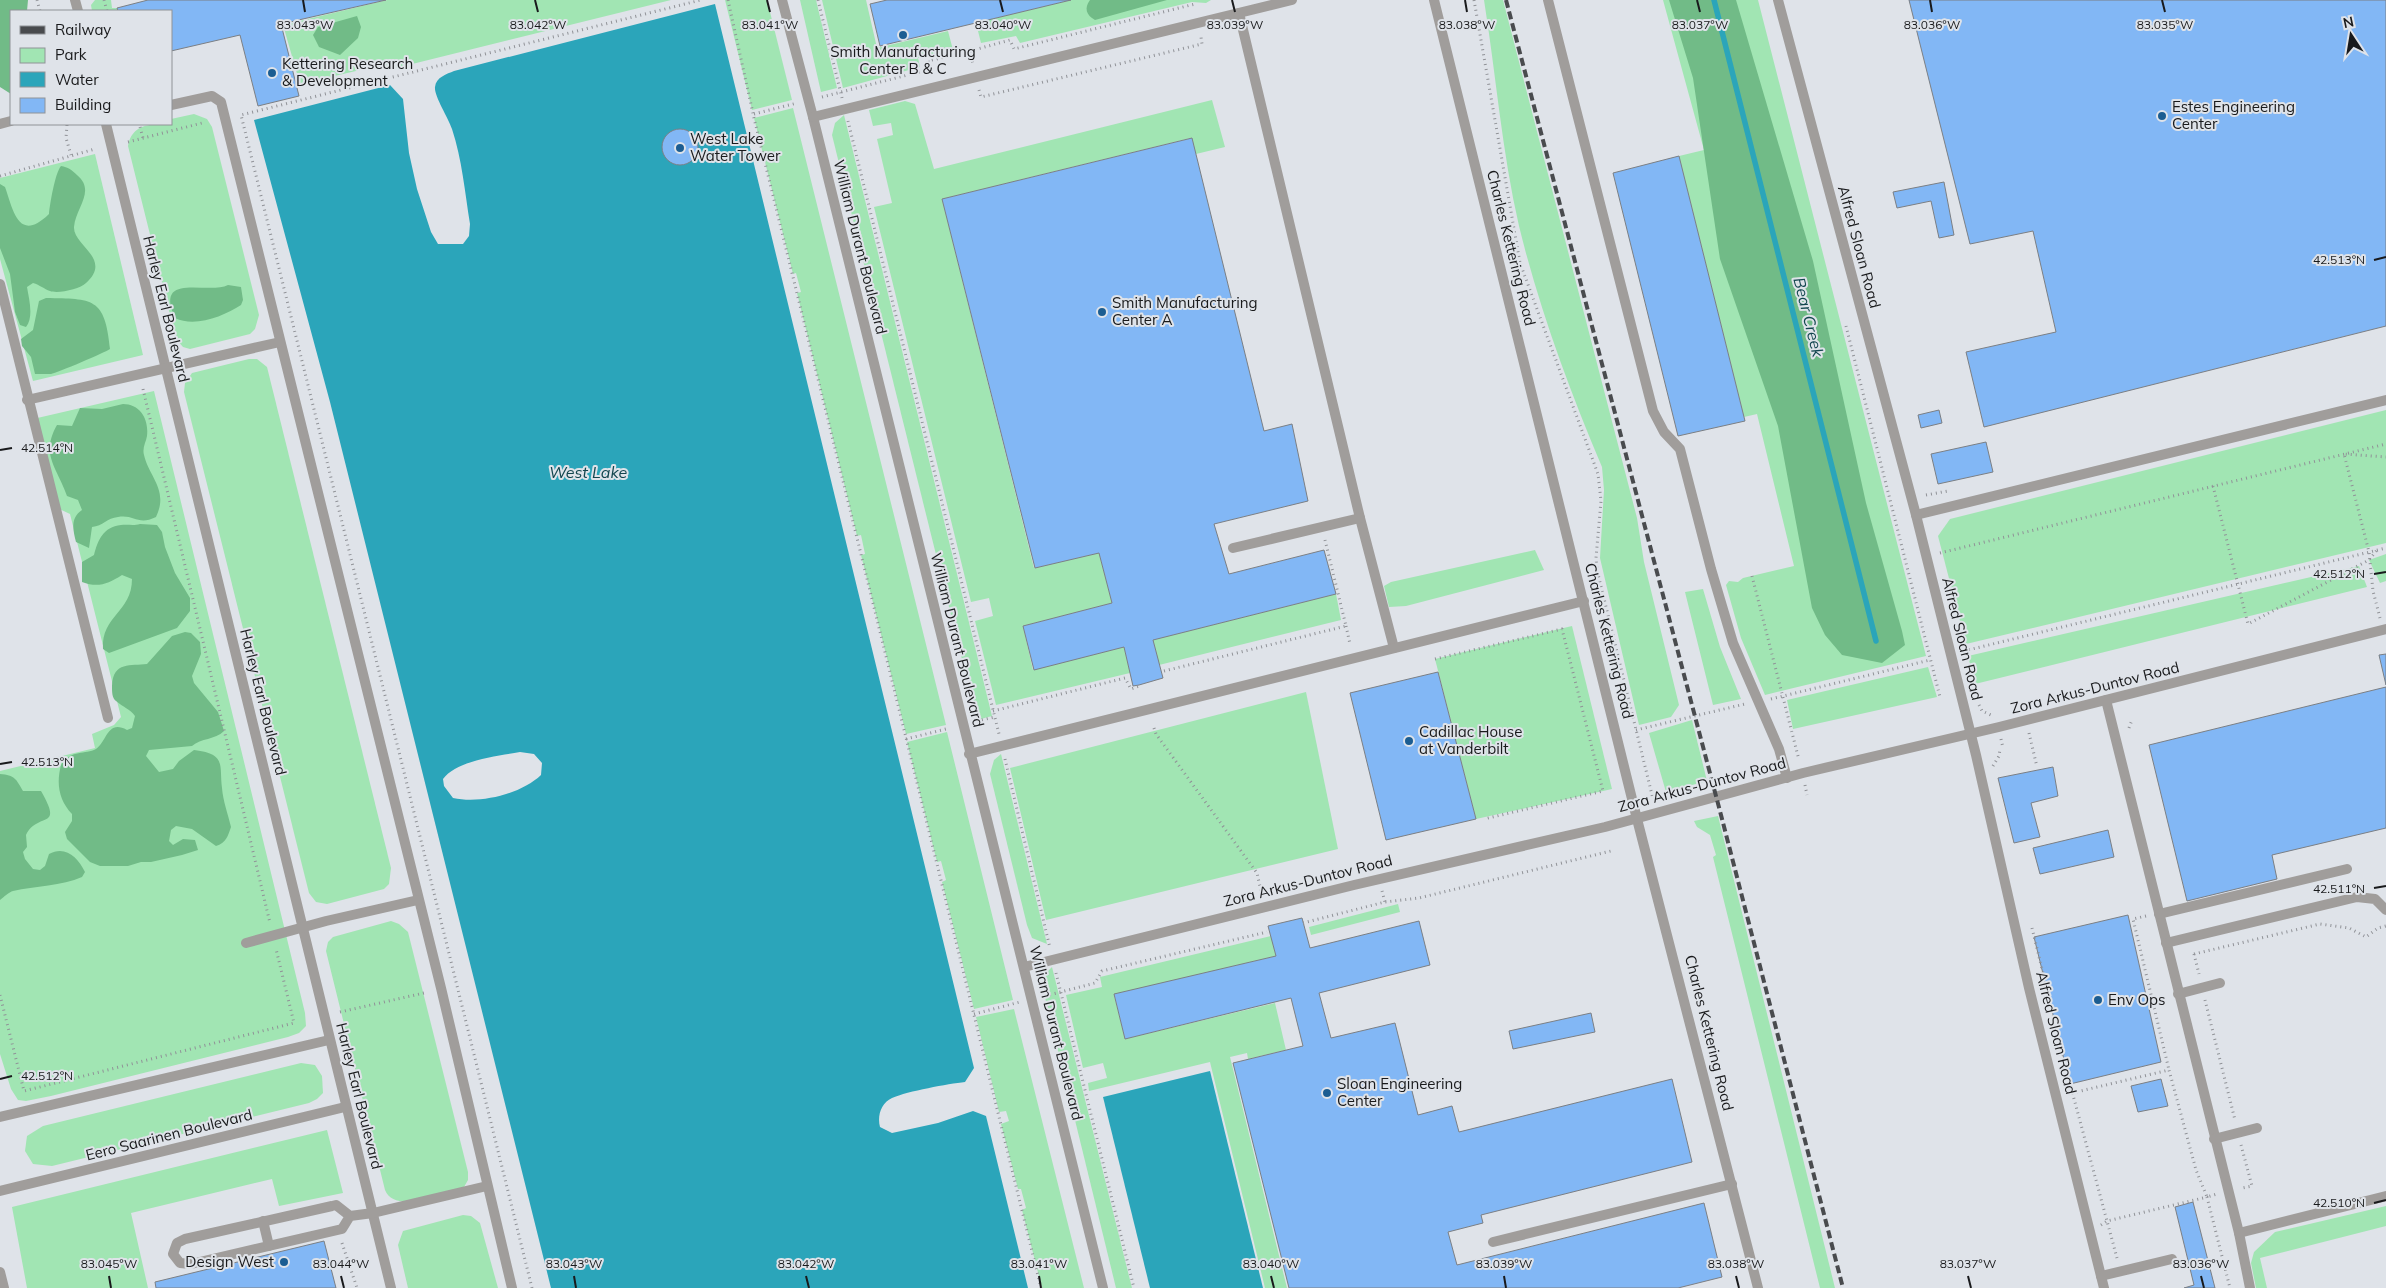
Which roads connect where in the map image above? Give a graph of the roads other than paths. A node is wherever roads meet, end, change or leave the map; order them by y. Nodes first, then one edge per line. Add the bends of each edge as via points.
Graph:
1 (782, 0) edge
2 (1292, 0) edge
3 (1434, 0) edge
4 (1548, 0) edge
5 (1778, 0) edge
6 (1239, 14) junction
7 (172, 105) edge
8 (813, 117) junction
9 (106, 125) edge
10 (0, 284) edge
11 (280, 342) junction
12 (165, 370) junction
13 (27, 400) junction
14 (2386, 400) edge
15 (1916, 514) junction
16 (1360, 518) junction
17 (1233, 548) dead end
18 (1584, 601) junction
19 (2385, 630) edge
20 (1394, 648) junction
21 (2106, 700) junction
22 (108, 718) dead end
23 (1970, 734) junction
24 (969, 754) junction
25 (1787, 778) junction
26 (1637, 819) junction
27 (2347, 869) dead end
28 (418, 900) junction
29 (2386, 910) edge
30 (2158, 914) junction
31 (303, 928) junction
32 (2166, 943) junction
33 (246, 944) dead end
34 (1024, 967) junction
35 (2220, 983) dead end
36 (2178, 994) junction
37 (329, 1040) junction
38 (345, 1107) junction
39 (0, 1117) edge
40 (2257, 1128) dead end
41 (2214, 1139) junction
42 (1732, 1184) junction
43 (487, 1186) junction
44 (0, 1191) edge
45 (2386, 1196) edge
46 (373, 1213) junction
47 (350, 1216) junction
48 (263, 1221) junction
49 (2238, 1233) junction
50 (1492, 1242) dead end
51 (269, 1246) junction
52 (2172, 1259) dead end
53 (0, 1272) edge
54 (2101, 1276) junction
55 (4, 1288) edge
56 (391, 1288) edge
57 (512, 1288) edge
58 (1103, 1288) edge
59 (1758, 1288) edge
60 (2104, 1288) edge
61 (2250, 1288) edge

1 - 8 lane, William Durant Boulevard
2 - 6 lane
3 - 18 lane, Charles Kettering Road
4 - 25 lane via 1653,411 1664,432 1680,449 1733,643 1760,701
5 - 15 lane, Alfred Sloan Road
6 - 8 lane
6 - 16 lane
7 - 11 lane via 212,96 221,102
8 - 24 lane, William Durant Boulevard
9 - 12 lane, Harley Earl Boulevard
10 - 13 lane
11 - 12 lane
11 - 28 lane
12 - 13 lane
12 - 31 lane, Harley Earl Boulevard
13 - 22 lane
14 - 15 lane
15 - 23 lane, Alfred Sloan Road
16 - 17 lane
16 - 20 lane
18 - 20 lane
18 - 26 lane, Charles Kettering Road
19 - 21 lane, Zora Arkus-Duntov Road
20 - 24 lane
21 - 23 lane, Zora Arkus-Duntov Road
21 - 30 lane
23 - 25 lane, Zora Arkus-Duntov Road
23 - 54 lane, Alfred Sloan Road
24 - 34 lane, William Durant Boulevard
25 - 26 lane, Zora Arkus-Duntov Road
26 - 34 lane, Zora Arkus-Duntov Road
26 - 42 lane, Charles Kettering Road
27 - 30 lane
28 - 31 lane
28 - 43 lane
29 - 32 lane via 2375,899 2357,897
30 - 32 lane
31 - 33 lane
31 - 37 lane, Harley Earl Boulevard
32 - 36 lane
34 - 58 lane, William Durant Boulevard
35 - 36 lane
36 - 41 lane
37 - 38 lane, Harley Earl Boulevard
37 - 39 lane
38 - 44 lane, Eero Saarinen Boulevard
38 - 46 lane, Harley Earl Boulevard
40 - 41 lane
41 - 49 lane
42 - 50 lane
42 - 59 lane, Charles Kettering Road
43 - 46 lane
43 - 57 lane
45 - 49 lane
46 - 47 lane
46 - 56 lane, Harley Earl Boulevard
47 - 48 lane via 336,1205
47 - 51 lane via 342,1229
48 - 51 lane
48 - 51 lane via 185,1239 177,1242 173,1254 180,1263 191,1264
49 - 61 lane
52 - 54 lane
53 - 55 lane
54 - 60 lane, Alfred Sloan Road

